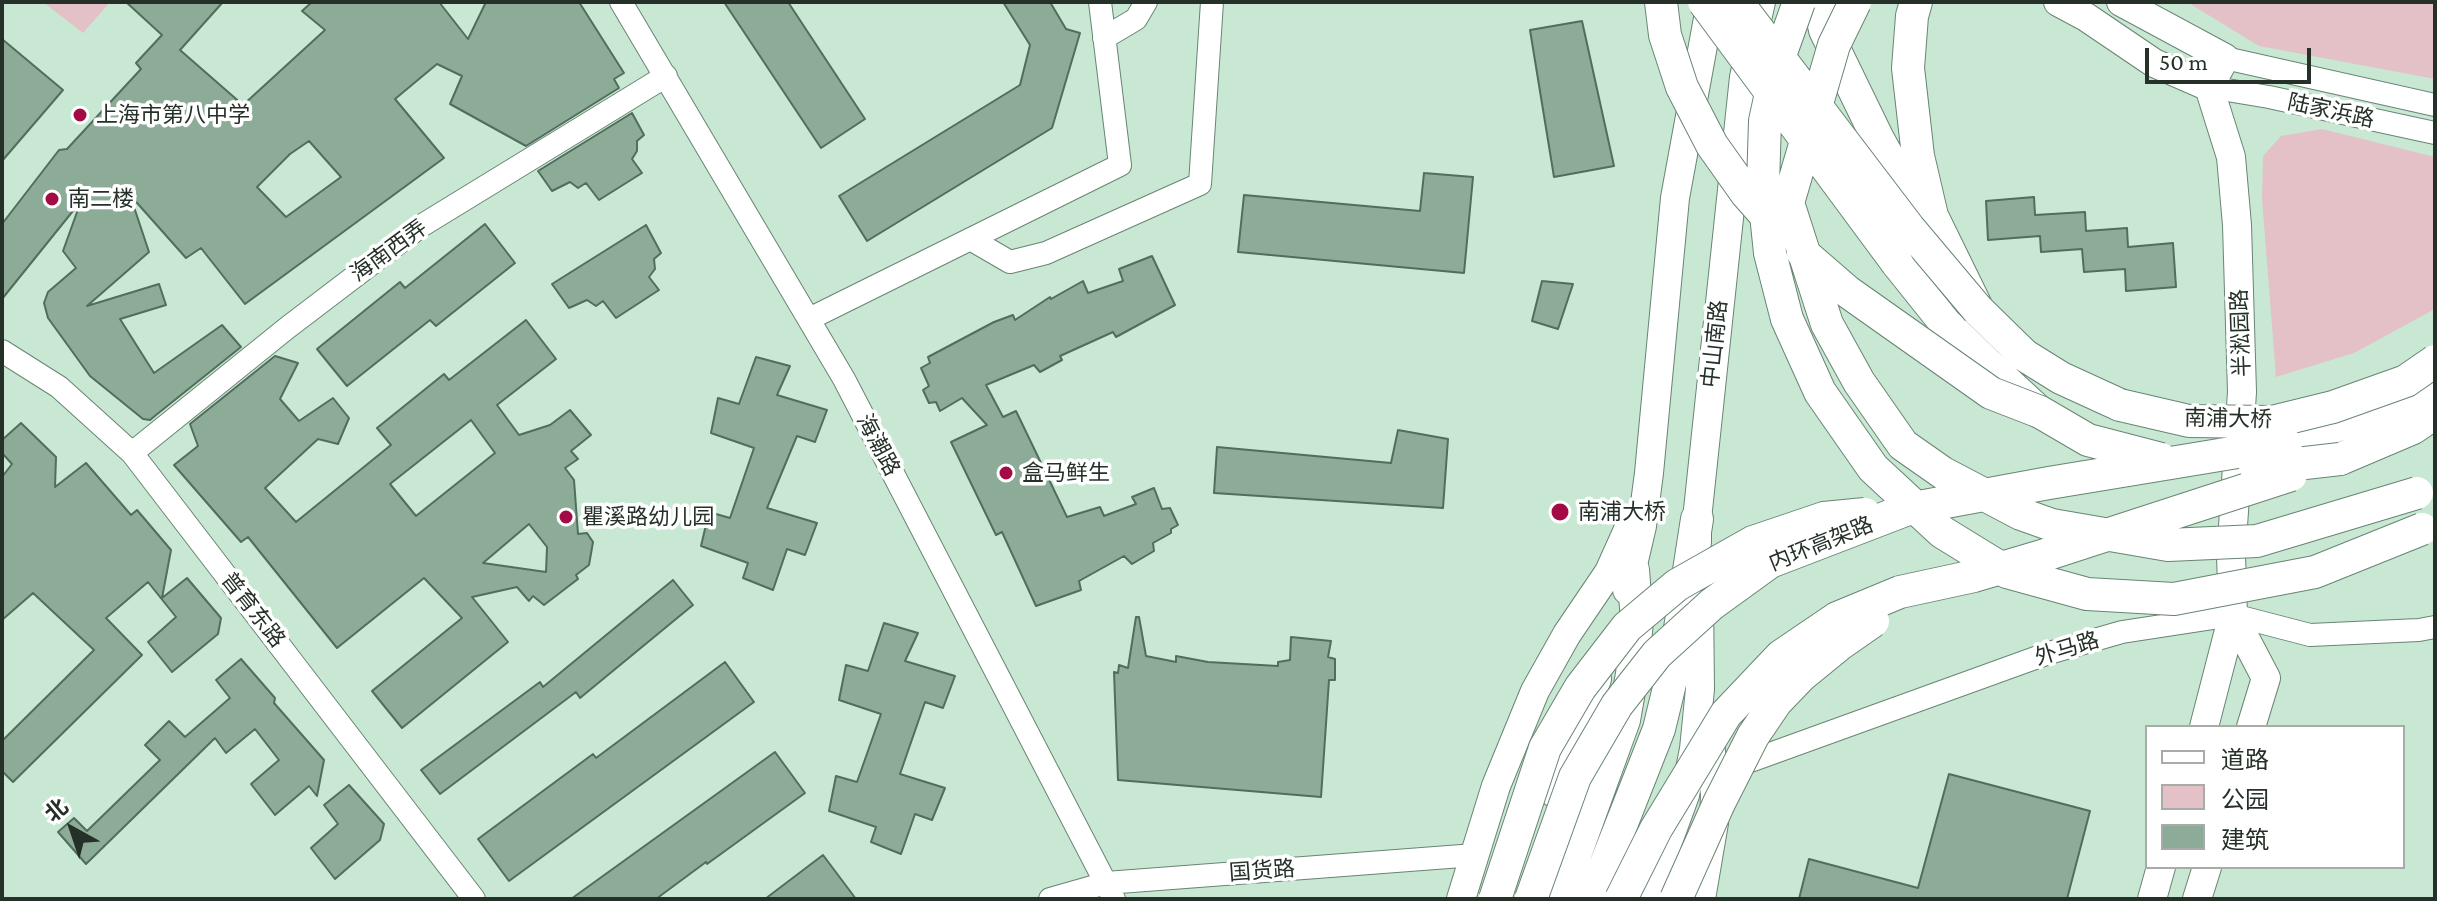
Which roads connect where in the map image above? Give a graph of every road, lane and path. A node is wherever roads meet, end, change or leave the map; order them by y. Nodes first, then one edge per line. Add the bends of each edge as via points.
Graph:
1 (621, 2) edge
2 (1100, 2) edge
3 (1146, 2) edge
4 (1212, 2) edge
5 (1661, 2) edge
6 (1704, 2) edge
7 (1711, 2) edge
8 (1799, 2) edge
9 (1819, 2) edge
10 (1855, 2) edge
11 (1916, 2) edge
12 (2058, 2) edge
13 (2121, 2) edge
14 (1755, 4) edge
15 (1104, 38) junction
16 (2225, 58) junction
17 (666, 76) junction
18 (2209, 87) junction
19 (2435, 105) edge
20 (2435, 133) edge
21 (972, 240) junction
22 (1978, 310) junction
23 (809, 319) junction
24 (2, 351) edge
25 (2435, 361) edge
26 (2435, 382) edge
27 (2040, 412) junction
28 (2435, 413) edge
29 (2286, 444) joint
30 (2238, 452) junction
31 (132, 453) junction
32 (2340, 459) junction
33 (1649, 473) junction
34 (2435, 488) edge
35 (1908, 509) junction
36 (1697, 519) junction
37 (2435, 525) edge
38 (1633, 570) junction
39 (1974, 576) junction
40 (2233, 615) junction
41 (2435, 627) edge
42 (1700, 689) junction
43 (2205, 725) edge
44 (2252, 725) edge
45 (1714, 774) junction
46 (1475, 855) junction
47 (2160, 869) edge
48 (2206, 869) edge
49 (1110, 891) edge
50 (474, 899) edge
51 (1050, 899) edge
52 (1461, 899) edge
53 (1495, 899) edge
54 (1516, 899) edge
55 (1531, 899) edge
56 (1559, 899) edge
57 (1592, 899) edge
58 (1621, 899) edge
59 (1648, 899) edge
60 (1676, 899) edge
61 (1701, 899) edge
62 (2152, 899) edge
63 (2197, 899) edge

1 - 17 street, 海潮路
2 - 15 street
3 - 15 street via 1136,19
4 - 21 street via 1200,184 1046,253 1010,262
5 - 27 highway, bridge via 1665,35 1682,87 1712,145 1787,239 1848,292 1991,393
6 - 27 highway, bridge via 1945,323
7 - 33 main road via 1675,198
8 - 37 highway, bridge via 1765,121 1763,185 1770,253 1787,319 1820,392 1873,468 1942,532 2007,572 2087,594 2174,599 2315,572
9 - 22 highway, bridge via 1825,30 1878,139
10 - 34 highway, bridge via 1834,45 1788,203 1827,324 1903,445 1943,473 2031,518 2168,545 2257,541
11 - 22 highway, 南浦大桥, bridge via 1908,68 1918,156 1932,216
12 - 18 main road, 陆家浜路 via 2154,63
13 - 16 main road, 陆家浜路
14 - 22 highway, bridge via 1909,228
14 - 36 main road, 中山南路
15 - 21 street via 1120,165
16 - 18 main road
16 - 19 street, 陆家浜路
17 - 23 street, 海潮路
17 - 31 street, 海南西弄 via 421,226
18 - 20 street, 陆家浜路
18 - 30 main road, 半淞园路 via 2231,157 2237,225 2242,392
21 - 23 street
22 - 25 highway, 南浦大桥, bridge via 2024,355 2061,378 2120,405 2189,421 2272,422 2406,381
23 - 49 street, 海潮路
24 - 31 street, 普育东路 via 59,387
26 - 29 highway, 南浦大桥 via 2412,398
27 - 32 highway, bridge via 2088,440 2163,460 2270,467
28 - 32 highway
29 - 30 highway, 内环高架路, bridge
30 - 35 highway, 内环高架路, bridge
30 - 40 main road, 半淞园路
31 - 50 street, 普育东路
32 - 39 highway, bridge
33 - 38 main road
33 - 46 main road via 1609,572 1535,691
35 - 53 highway, bridge via 1824,518 1753,542 1677,585 1627,627 1580,688 1545,748
35 - 55 highway, 内环高架路, bridge via 1770,562 1712,604 1657,654 1617,705 1575,777
36 - 42 main road, 中山南路
36 - 57 highway via 1659,729
38 - 54 main road
38 - 56 highway via 1637,621 1624,720
39 - 58 highway, bridge via 1900,592 1837,618 1781,656 1726,714 1656,829
39 - 60 highway, bridge via 1874,620 1802,675 1776,702 1753,736
40 - 41 street, 外马路 via 2310,635
40 - 43 main road, 半淞园路
40 - 44 main road, 半淞园路 via 2266,678
40 - 45 street, 外马路 via 2122,632 2049,653
42 - 45 main road, 中山南路
42 - 59 main road, 中山南路 via 1685,795
45 - 59 main road
45 - 61 main road, 中山南路 via 1712,844
46 - 49 street, 国货路
46 - 52 main road
47 - 62 main road
48 - 63 main road
49 - 51 street, 国货路

